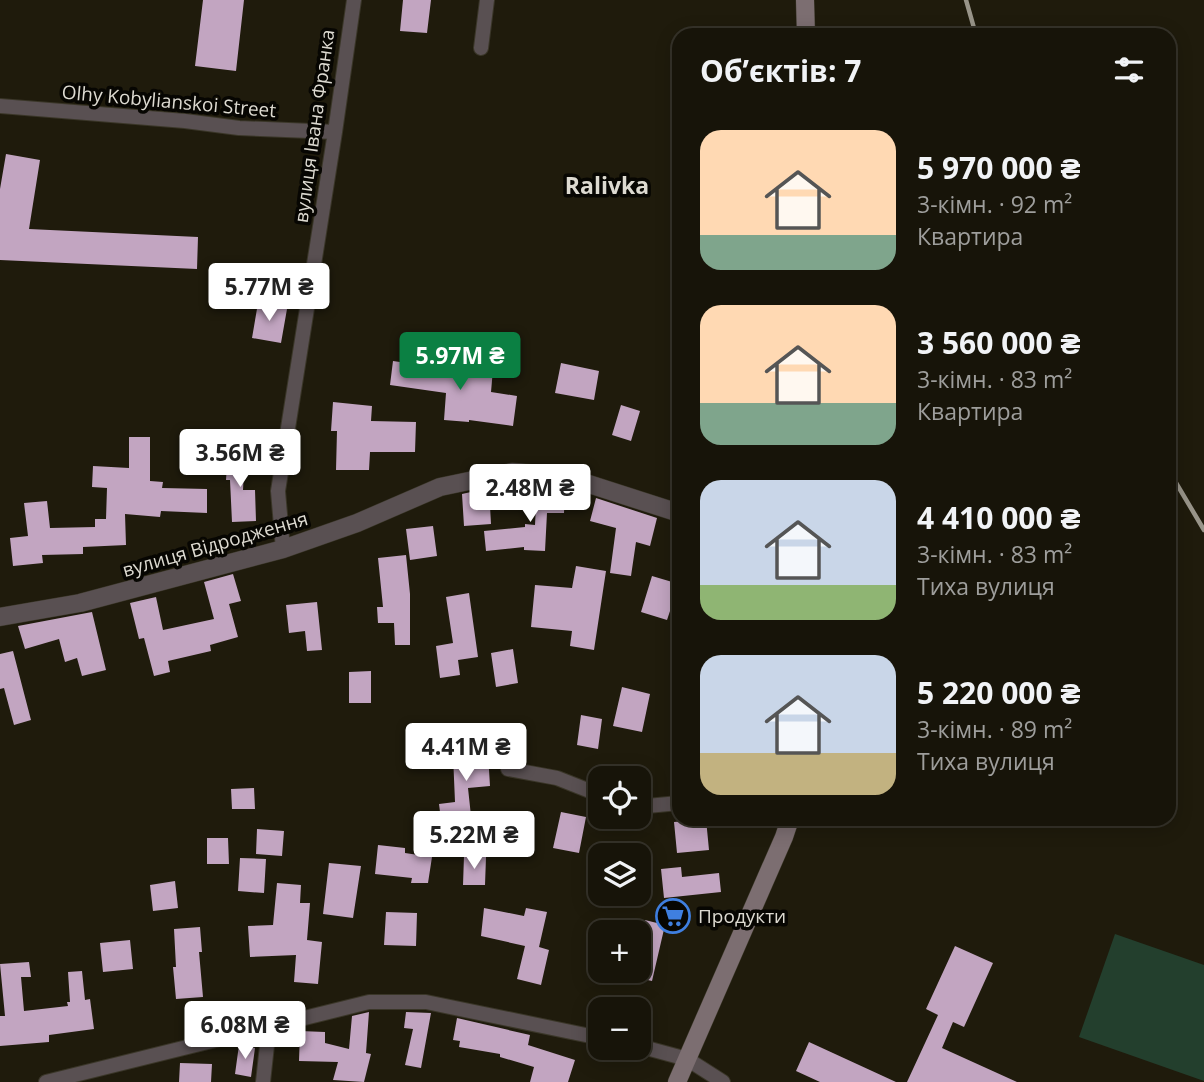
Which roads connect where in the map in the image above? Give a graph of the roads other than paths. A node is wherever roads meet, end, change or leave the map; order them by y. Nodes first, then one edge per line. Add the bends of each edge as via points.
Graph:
1 (354, 0) edge
2 (487, 0) edge
3 (805, 0) edge
4 (806, 28) edge
5 (481, 48) dead end
6 (0, 106) edge
7 (335, 132) junction
8 (672, 511) edge
9 (283, 549) junction
10 (0, 617) edge
11 (508, 769) dead end
12 (588, 790) edge
13 (672, 803) edge
14 (651, 804) edge
15 (788, 826) edge
16 (269, 1027) junction
17 (588, 1036) edge
18 (651, 1049) edge
19 (687, 1059) junction
20 (46, 1082) edge
21 (263, 1082) edge
22 (677, 1082) edge
23 (723, 1082) edge

1 - 7 street, вулиця Івана Франка
2 - 5 street
3 - 4 main road
6 - 7 street, Olhy Kobylianskoi Street
7 - 9 street, вулиця Івана Франка via 278,491
8 - 9 street, вулиця Відродження via 564,477 512,472 440,487
9 - 10 street, вулиця Відродження via 80,603
11 - 12 street via 556,778
13 - 14 street
15 - 19 main road
16 - 17 street via 369,1002 426,1002
16 - 20 street
16 - 21 street
18 - 19 street
19 - 22 main road
19 - 23 street

